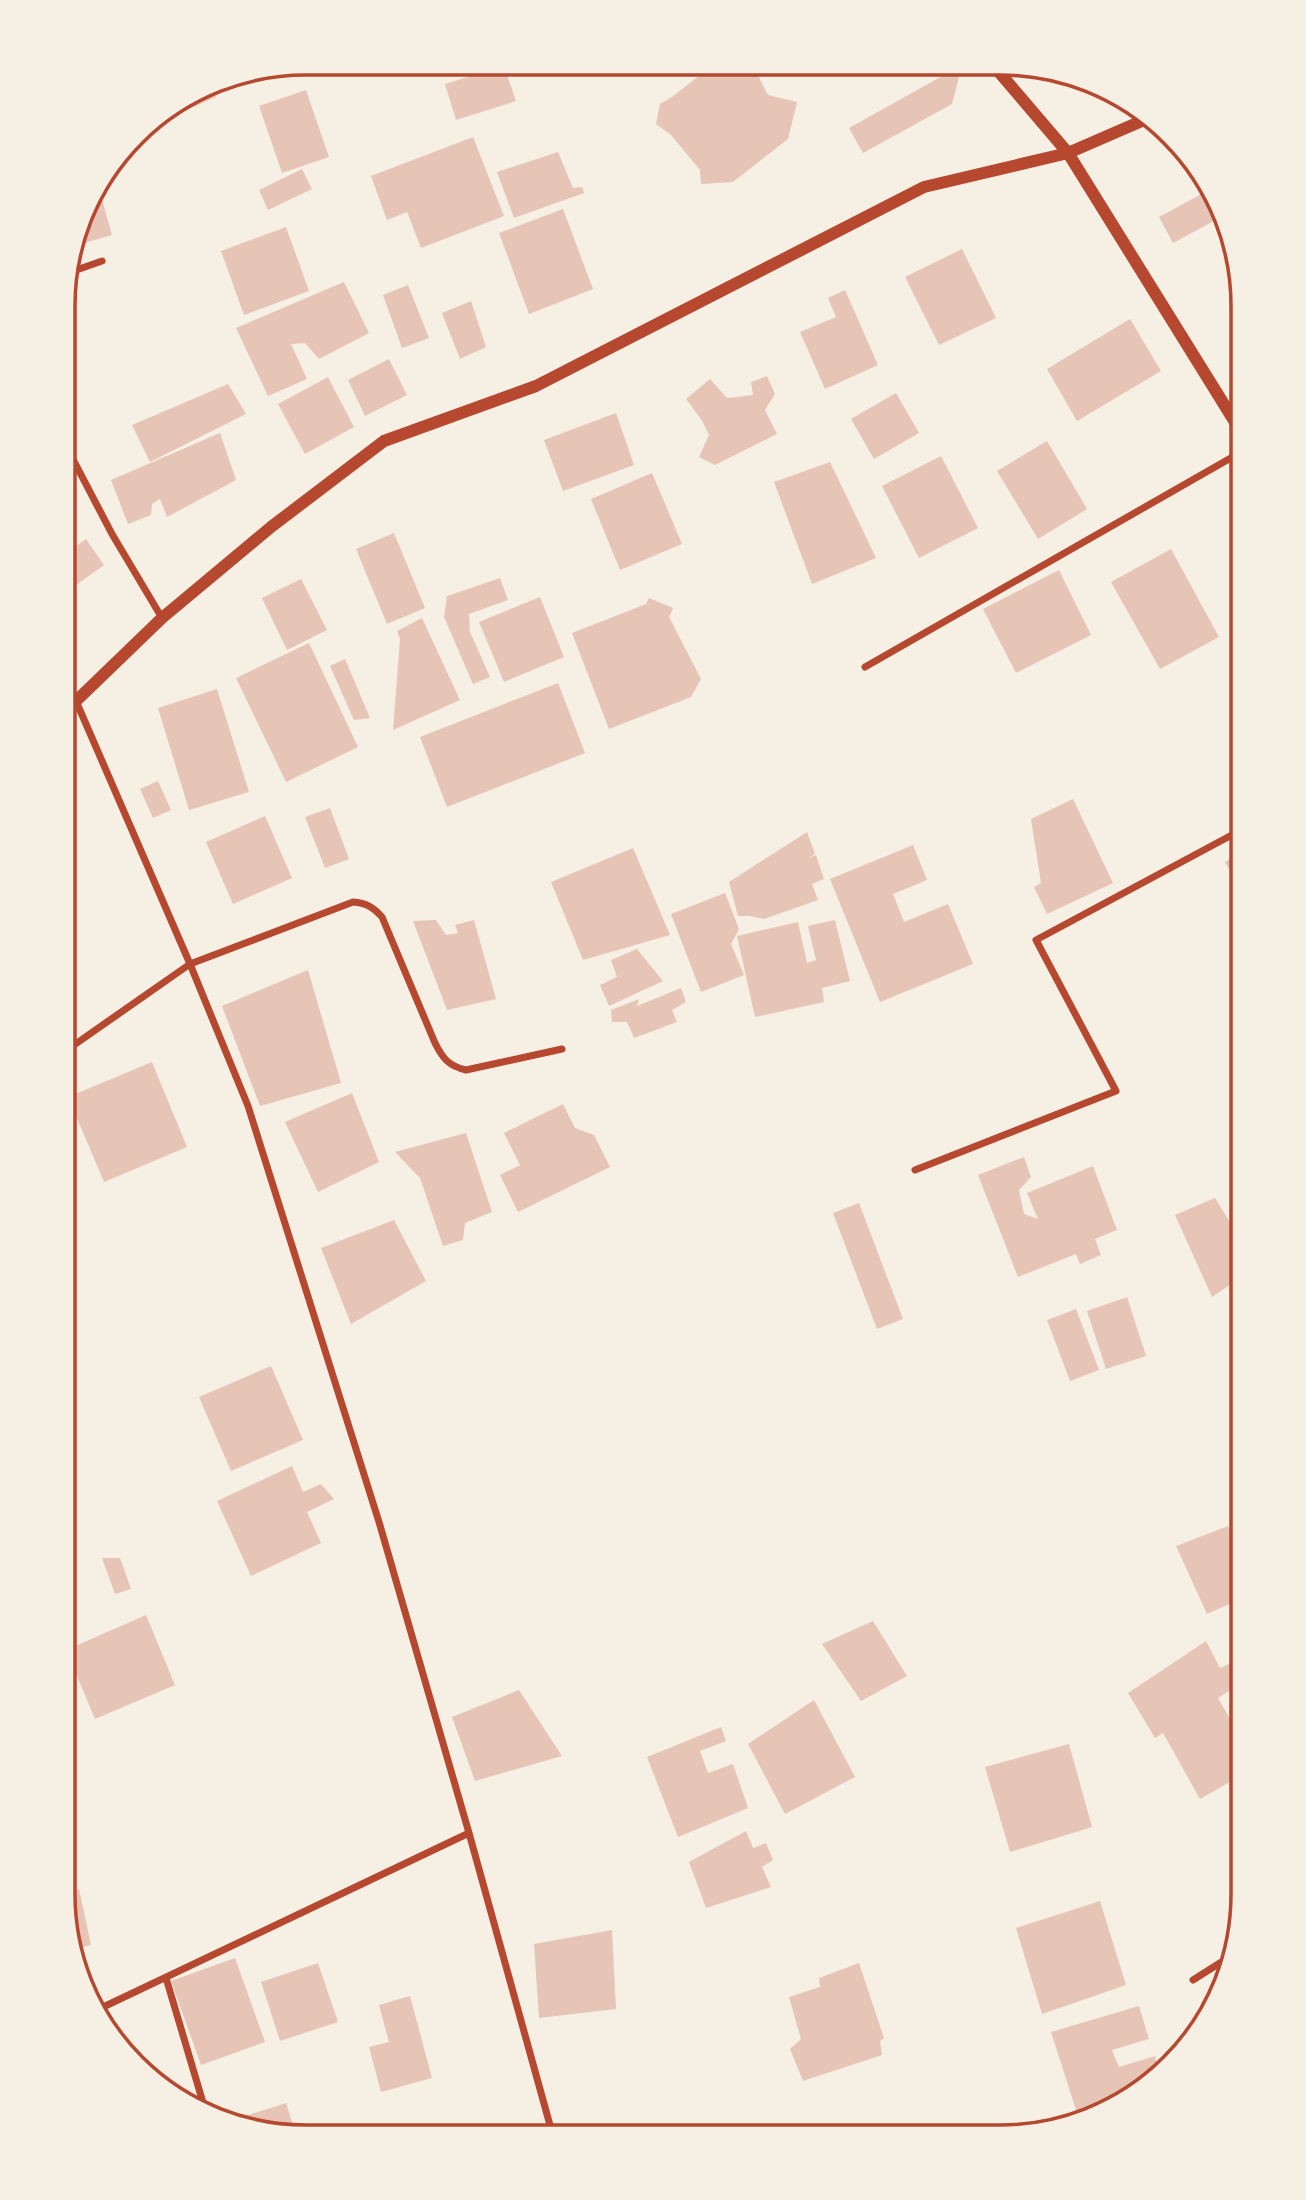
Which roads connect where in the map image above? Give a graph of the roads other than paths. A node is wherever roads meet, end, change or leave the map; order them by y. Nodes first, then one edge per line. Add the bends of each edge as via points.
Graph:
1 (1002, 75) edge
2 (1139, 122) edge
3 (1068, 153) junction
4 (102, 261) dead end
5 (78, 269) edge
6 (1231, 416) edge
7 (1231, 458) edge
8 (75, 463) edge
9 (162, 618) junction
10 (865, 667) dead end
11 (75, 699) edge
12 (75, 715) edge
13 (1231, 836) edge
14 (190, 964) junction
15 (75, 1044) edge
16 (562, 1049) dead end
17 (915, 1170) dead end
18 (469, 1833) junction
19 (1219, 1963) edge
20 (166, 1978) junction
21 (1193, 1980) dead end
22 (105, 2006) edge
23 (202, 2099) edge
24 (549, 2125) edge

1 - 3 street
2 - 3 street
3 - 6 street
3 - 9 street via 924,187 536,386 384,441
4 - 5 street
7 - 10 street
8 - 9 street
9 - 11 street
12 - 14 street
13 - 17 street via 1036,940 1116,1091
14 - 15 street
14 - 16 street via 363,902 382,917 435,1044 442,1058 454,1067 466,1070
14 - 18 street via 248,1106 289,1232
18 - 20 street
18 - 24 street
19 - 21 street
20 - 22 street
20 - 23 street

